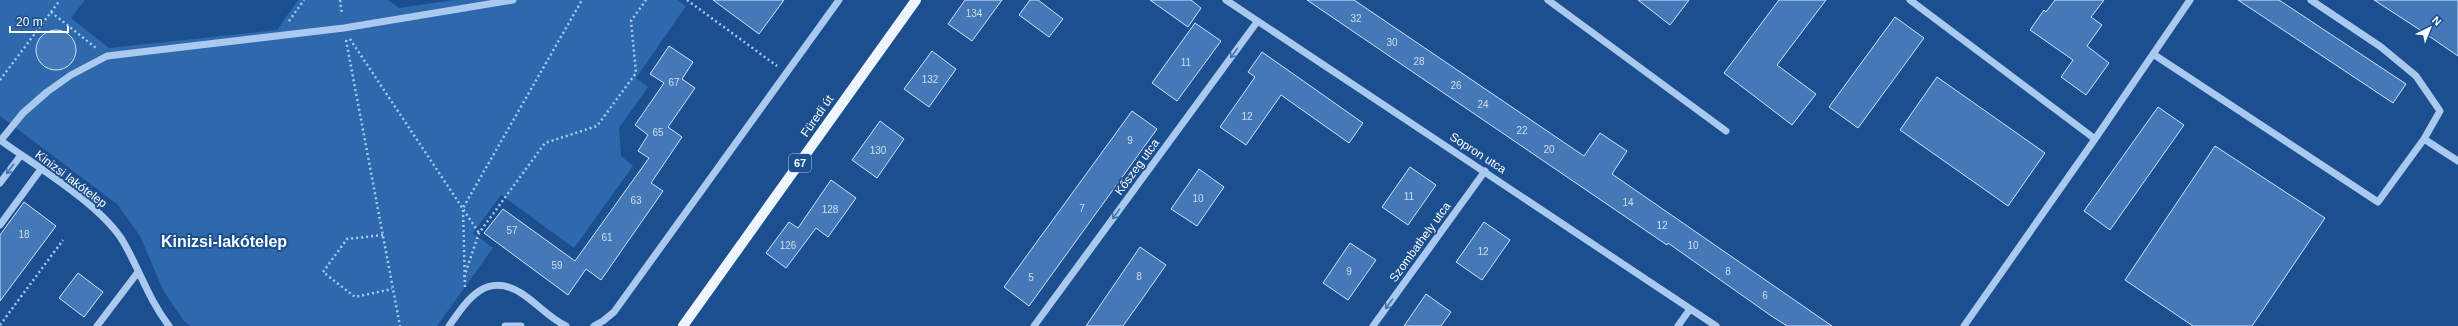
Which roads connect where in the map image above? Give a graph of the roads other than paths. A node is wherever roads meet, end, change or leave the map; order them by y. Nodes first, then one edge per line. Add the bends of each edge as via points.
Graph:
1 (512, 0) edge
2 (839, 0) edge
3 (916, 0) edge
4 (1226, 0) edge
5 (1548, 0) edge
6 (1910, 0) edge
7 (2190, 0) edge
8 (2311, 0) edge
9 (1257, 22) junction
10 (2153, 54) junction
11 (1726, 131) dead end
12 (2095, 139) junction
13 (2424, 139) junction
14 (0, 140) edge
15 (21, 155) junction
16 (2458, 161) edge
17 (41, 170) junction
18 (1486, 171) junction
19 (0, 183) edge
20 (0, 225) edge
21 (138, 272) junction
22 (1690, 309) junction
23 (97, 326) edge
24 (169, 326) edge
25 (449, 326) edge
26 (505, 326) edge
27 (521, 326) edge
28 (566, 326) edge
29 (594, 326) edge
30 (684, 326) edge
31 (1034, 326) edge
32 (1373, 326) edge
33 (1678, 326) edge
34 (1716, 326) edge
35 (1964, 326) edge

1 - 14 street via 345,30 107,56 71,75 47,92 23,113
2 - 29 street via 614,312
3 - 30 main road, Füredi út / 67
4 - 9 street, Sopron utca
5 - 11 street
6 - 12 street
7 - 10 street
8 - 13 street via 2380,47 2416,76 2440,111
9 - 18 street, Sopron utca
9 -> 31 street, Kőszeg utca
10 - 12 street
10 - 13 street via 2378,202
12 - 35 street
13 - 16 street
14 - 15 street, Kinizsi lakótelep
15 - 17 street, Kinizsi lakótelep
15 -> 19 street
17 - 20 street
17 - 21 street, Kinizsi lakótelep via 90,205 110,223 124,242
18 - 22 street, Sopron utca
18 -> 32 street, Szombathely utca
21 - 23 street
21 - 24 street, Kinizsi lakótelep via 155,308
22 - 33 street
22 - 34 street, Sopron utca
25 - 28 street via 466,302 478,291 491,286 507,286 522,293 557,322
26 - 27 street

